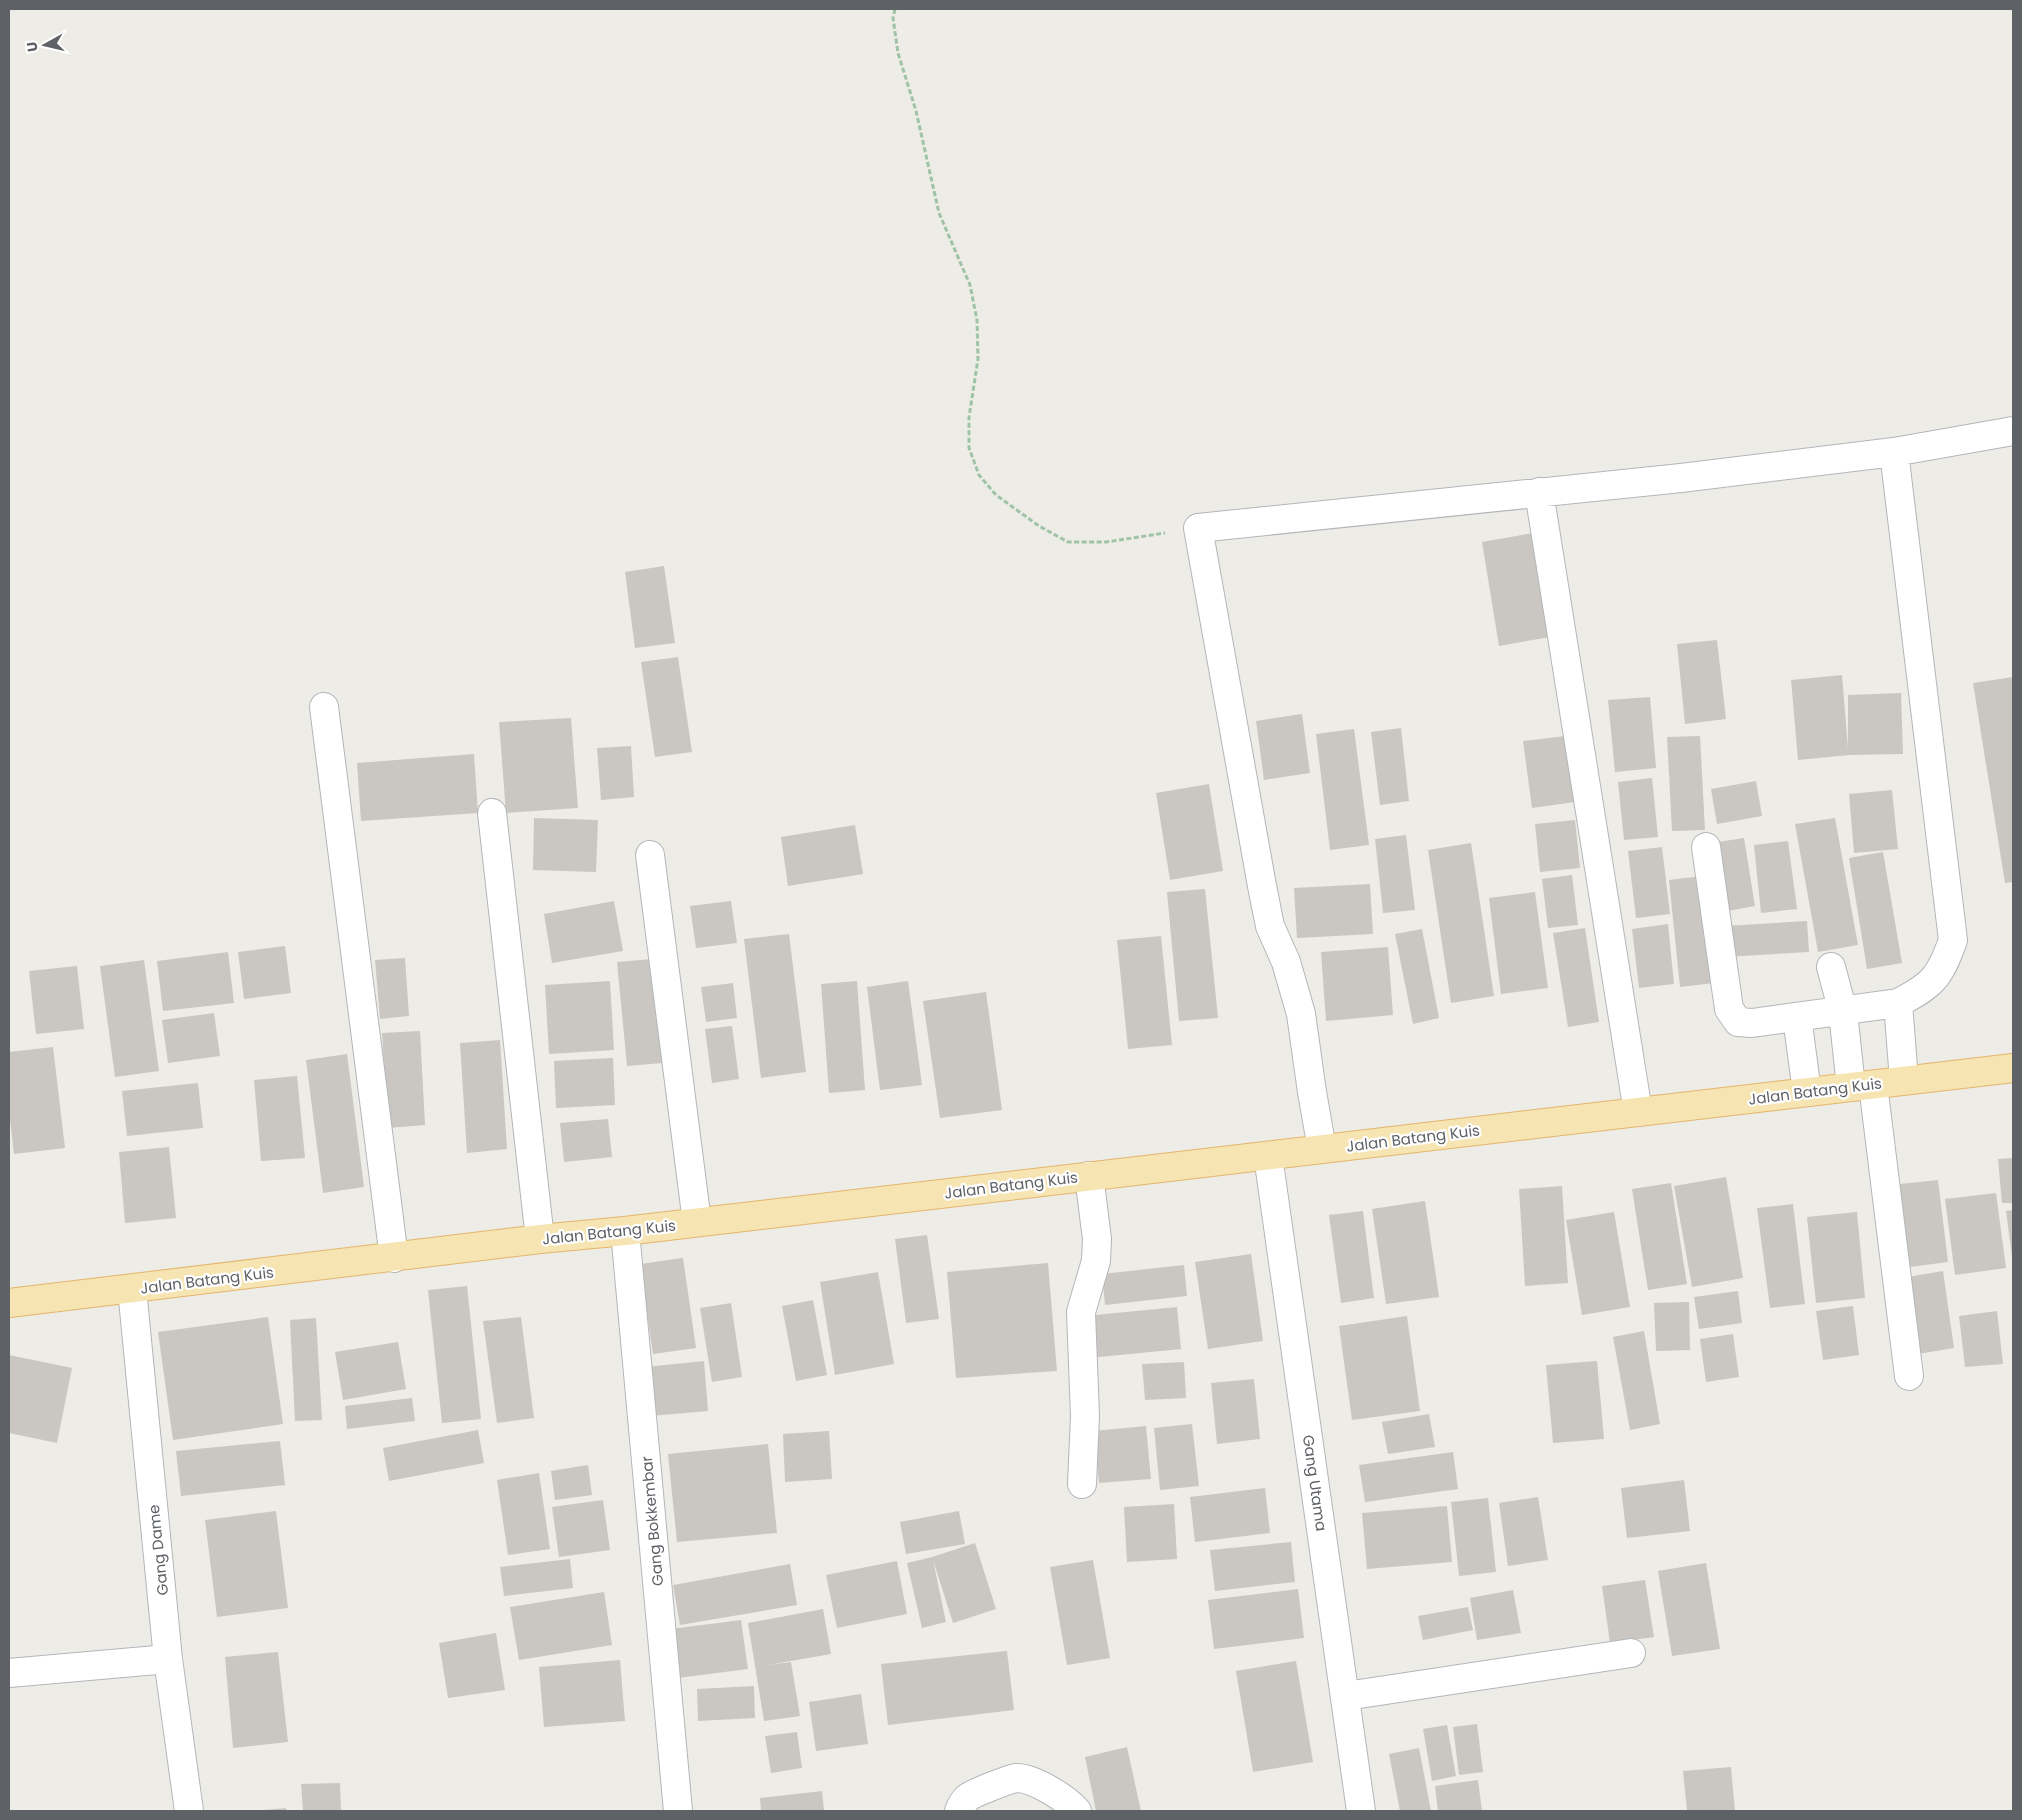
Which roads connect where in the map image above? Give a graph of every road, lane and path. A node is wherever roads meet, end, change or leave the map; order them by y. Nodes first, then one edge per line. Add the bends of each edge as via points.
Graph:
1 (895, 9) edge
2 (2013, 431) edge
3 (1894, 452) junction
4 (1539, 492) junction
5 (1198, 528) junction
6 (324, 707) dead end
7 (492, 813) dead end
8 (1706, 847) dead end
9 (650, 855) dead end
10 (1831, 967) dead end
11 (1898, 1003) junction
12 (1843, 1017) junction
13 (1798, 1027) junction
14 (2013, 1068) edge
15 (1805, 1080) junction
16 (1904, 1080) junction
17 (1862, 1086) junction
18 (1638, 1112) junction
19 (1322, 1149) junction
20 (1268, 1156) junction
21 (1089, 1176) junction
22 (698, 1222) junction
23 (625, 1231) junction
24 (540, 1239) junction
25 (394, 1258) junction
26 (132, 1289) junction
27 (9, 1303) edge
28 (1909, 1376) dead end
29 (1082, 1484) dead end
30 (1631, 1653) dead end
31 (168, 1659) junction
32 (9, 1673) edge
33 (1346, 1696) junction
34 (189, 1811) edge
35 (678, 1811) edge
36 (959, 1811) edge
37 (1077, 1811) edge
38 (1361, 1811) edge

1 - 5 path via 893,18 898,53 916,110 939,212 970,285 978,320 978,360 969,417 969,448 979,475 996,494 1039,526 1068,542 1106,542
2 - 3 street
3 - 4 street
3 - 11 street via 1953,940 1944,966 1924,989
4 - 5 street
4 - 18 street
5 - 19 street via 1262,886 1270,926 1286,962 1301,1014
6 - 25 street
7 - 24 street
8 - 13 street via 1729,1010 1738,1022
9 - 22 street
10 - 12 street
11 - 12 street
11 - 16 street
12 - 13 street
12 - 17 street via 1847,1049
13 - 15 street
14 - 16 main road, Jalan Batang Kuis
15 - 17 main road, Jalan Batang Kuis
15 - 18 main road, Jalan Batang Kuis
16 - 17 main road, Jalan Batang Kuis
17 - 28 street
18 - 19 main road, Jalan Batang Kuis
19 - 20 main road, Jalan Batang Kuis
20 - 21 main road, Jalan Batang Kuis
20 - 33 street, Gang Utama
21 - 22 main road, Jalan Batang Kuis
21 - 29 street via 1097,1239 1096,1261 1082,1312 1085,1416
22 - 23 main road, Jalan Batang Kuis
23 - 24 main road, Jalan Batang Kuis
23 - 35 street, Gang Bokkembar
24 - 25 main road, Jalan Batang Kuis
25 - 26 main road, Jalan Batang Kuis
26 - 27 main road, Jalan Batang Kuis
26 - 31 street, Gang Dame
30 - 33 street
31 - 32 street
31 - 34 street, Gang Dame
33 - 38 street, Gang Utama
36 - 37 street via 968,1797 1017,1778 1034,1782

